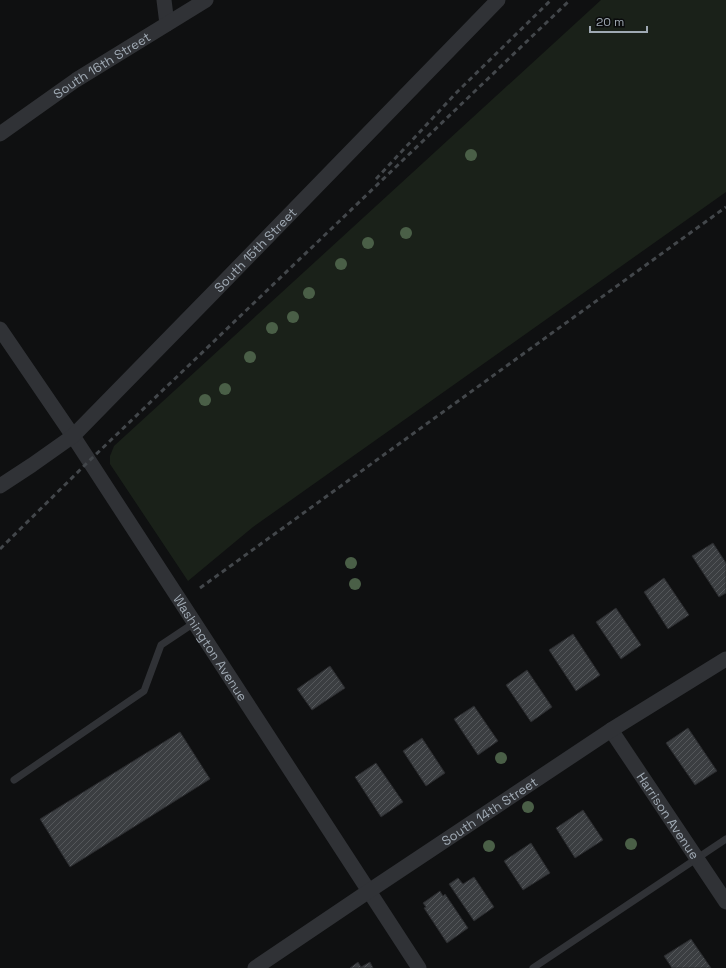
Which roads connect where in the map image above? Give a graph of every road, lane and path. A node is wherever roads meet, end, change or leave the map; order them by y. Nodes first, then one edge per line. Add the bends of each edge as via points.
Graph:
1 (164, 0) edge
2 (206, 0) edge
3 (498, 0) edge
4 (167, 24) junction
5 (0, 134) edge
6 (0, 329) edge
7 (73, 436) junction
8 (0, 486) edge
9 (194, 622) junction
10 (726, 659) edge
11 (612, 730) junction
12 (14, 780) dead end
13 (726, 839) edge
14 (697, 858) junction
15 (369, 891) junction
16 (726, 902) edge
17 (255, 968) edge
18 (419, 968) edge
19 (533, 968) edge

1 - 4 street
2 - 4 street, South 16th Street
3 - 7 street, South 15th Street
4 - 5 street, South 16th Street via 76,80
6 - 7 street, Washington Avenue
7 - 8 street, South 15th Street
7 - 9 street, Washington Avenue
9 - 12 lane via 161,645 144,691
9 - 15 street, Washington Avenue
10 - 11 street, South 14th Street
11 - 14 street, Harrison Avenue
11 - 15 street, South 14th Street
13 - 14 lane
14 - 16 street, Harrison Avenue
14 - 19 lane
15 - 17 street, South 14th Street
15 - 18 street, Washington Avenue

